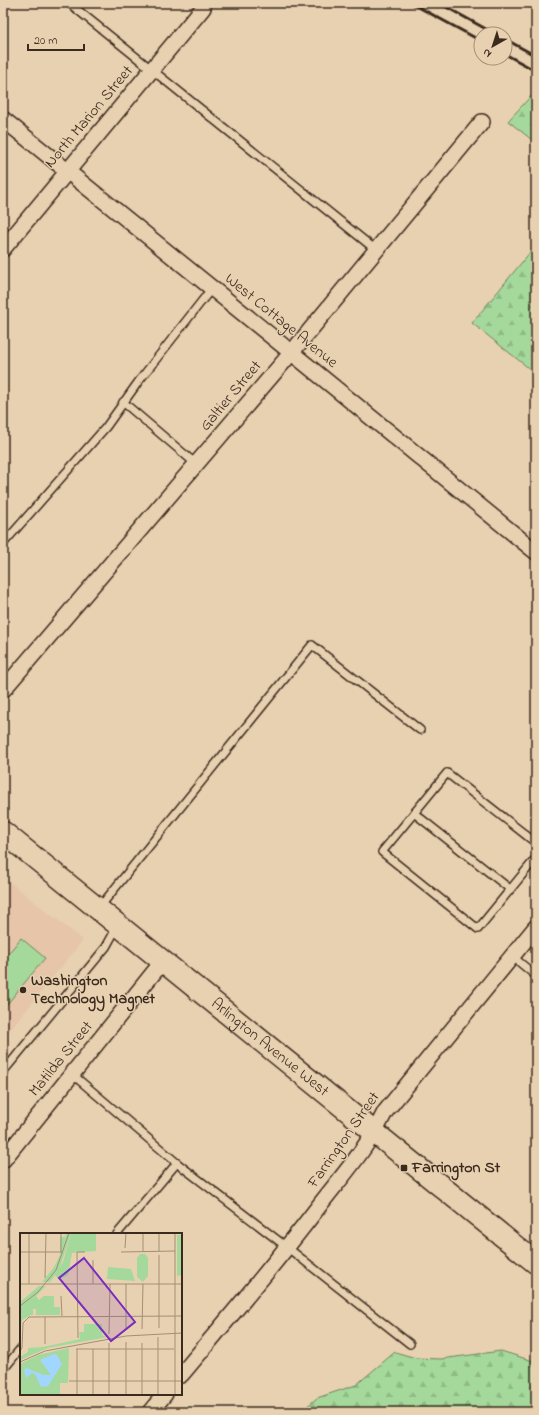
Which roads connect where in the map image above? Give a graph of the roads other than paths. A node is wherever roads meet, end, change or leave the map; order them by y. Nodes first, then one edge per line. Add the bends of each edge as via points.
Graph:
1 (69, 3) edge
2 (203, 8) dead end
3 (152, 69) junction
4 (3, 120) edge
5 (482, 122) dead end
6 (67, 171) junction
7 (3, 249) edge
8 (376, 250) junction
9 (212, 288) junction
10 (292, 352) junction
11 (124, 402) junction
12 (196, 464) junction
13 (3, 544) edge
14 (536, 552) edge
15 (3, 690) edge
16 (420, 730) dead end
17 (414, 813) junction
18 (3, 832) edge
19 (536, 843) edge
20 (536, 858) edge
21 (510, 889) junction
22 (98, 909) junction
23 (118, 925) junction
24 (536, 927) edge
25 (512, 956) junction
26 (162, 961) junction
27 (536, 976) edge
28 (3, 1072) edge
29 (72, 1074) junction
30 (374, 1132) junction
31 (3, 1160) edge
32 (177, 1163) junction
33 (118, 1233) edge
34 (288, 1248) junction
35 (536, 1263) edge
36 (410, 1344) dead end
37 (20, 1349) edge
38 (3, 1370) edge
39 (182, 1374) edge
40 (164, 1395) edge
41 (150, 1412) edge

1 - 3 lane
2 - 3 street, North Marion Street
3 - 6 street, North Marion Street
3 - 8 lane
4 - 6 street, West Cottage Avenue
5 - 8 street, Galtier Street
6 - 7 street, North Marion Street
6 - 9 street, West Cottage Avenue
8 - 10 street, Galtier Street
9 - 10 street, West Cottage Avenue
9 - 11 lane
10 - 12 street, Galtier Street
10 - 14 street, West Cottage Avenue
11 - 12 lane
11 - 13 lane via 106,427
12 - 15 street, Galtier Street
16 - 22 lane via 312,645
17 - 19 lane via 447,773
17 - 21 lane
17 - 21 lane via 382,852 478,929
18 - 22 street, Arlington Avenue West
20 - 21 lane
22 - 23 street, Arlington Avenue West
23 - 26 street, Arlington Avenue West
23 - 28 lane via 106,947
24 - 25 street, Farrington Street
25 - 27 lane
25 - 30 street, Farrington Street via 385,1112
26 - 29 street, Matilda Street
26 - 30 street, Arlington Avenue West
29 - 31 street, Matilda Street
29 - 32 lane
30 - 34 street, Farrington Street
30 - 35 street, Arlington Avenue West
32 - 33 lane
32 - 34 lane
34 - 36 lane
34 - 39 street, Farrington Street
37 - 38 lane
40 - 41 street

